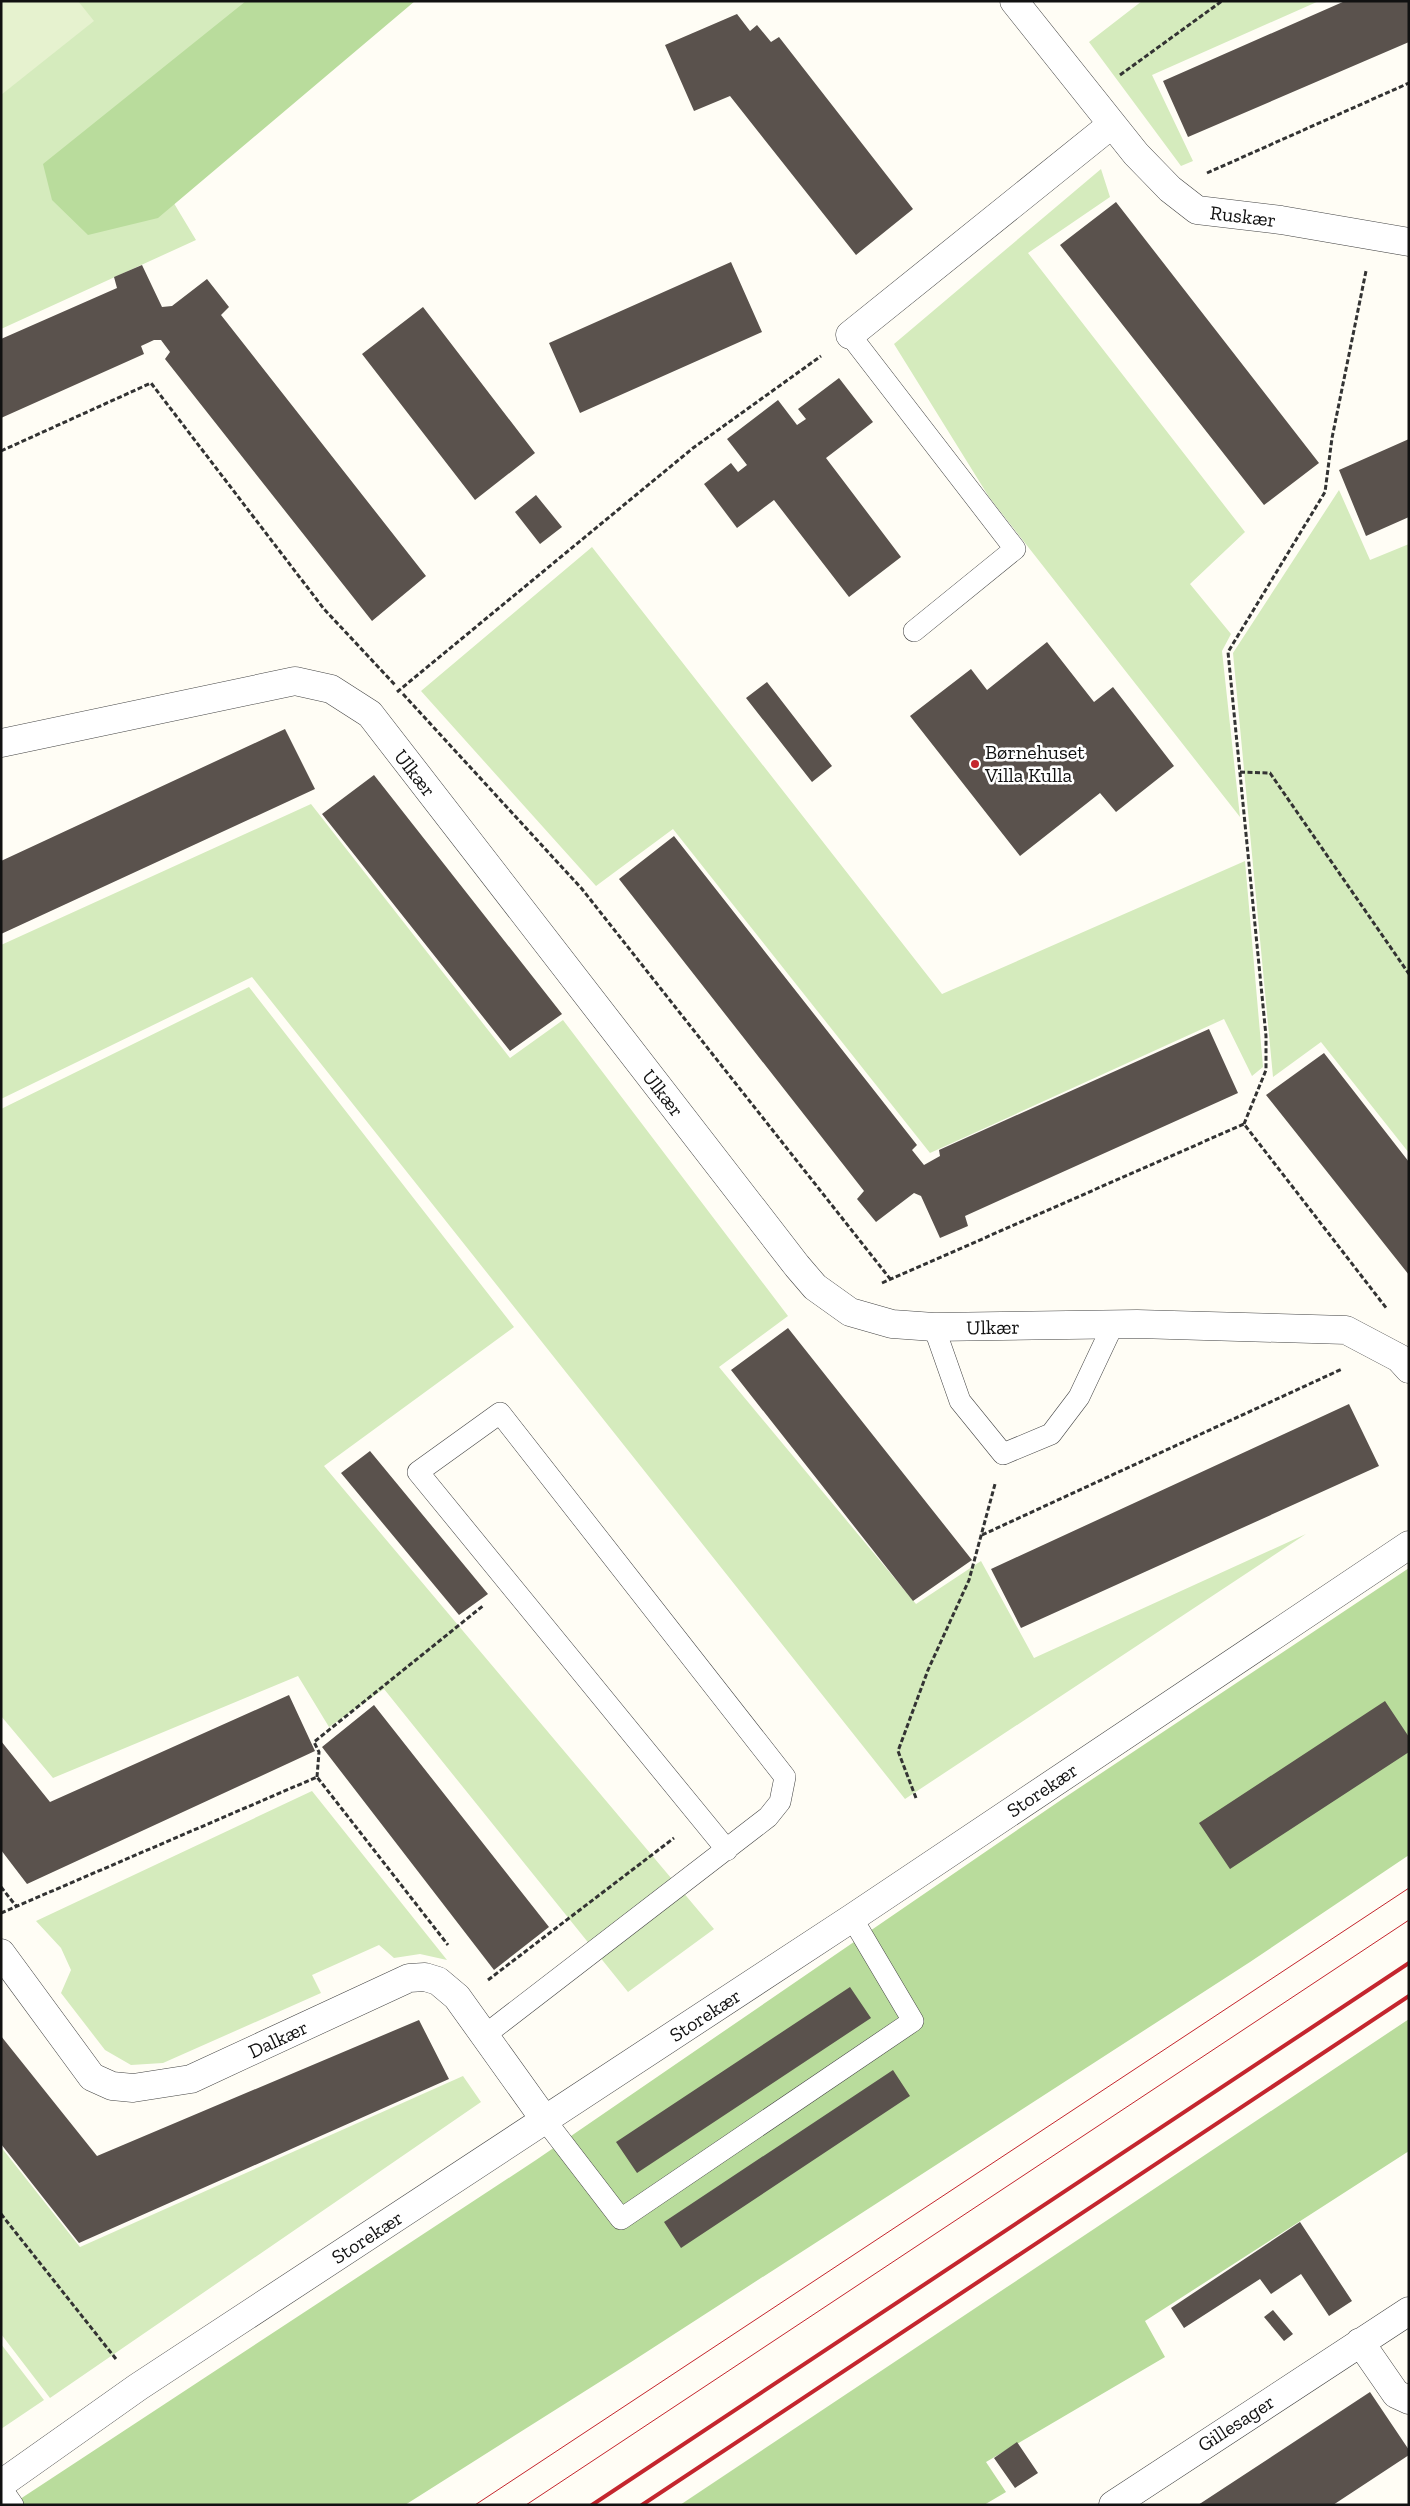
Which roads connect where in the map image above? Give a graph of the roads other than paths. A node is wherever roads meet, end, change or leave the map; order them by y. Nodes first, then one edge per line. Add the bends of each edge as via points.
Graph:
1 (1014, 1) edge
2 (1111, 125) junction
3 (1409, 242) edge
4 (850, 335) joint
5 (914, 630) dead end
6 (1, 743) edge
7 (1113, 1325) junction
8 (934, 1327) junction
9 (1409, 1369) edge
10 (1409, 1545) edge
11 (727, 1850) junction
12 (852, 1918) junction
13 (1, 1953) edge
14 (485, 2035) junction
15 (545, 2120) junction
16 (1409, 2311) edge
17 (1360, 2342) junction
18 (1409, 2400) edge
19 (1, 2484) edge
20 (1, 2488) edge
21 (13, 2505) edge
22 (1113, 2505) edge

1 - 2 street, Ruskær
2 - 3 street, Ruskær via 1170,189 1197,210 1281,220
2 - 4 street
4 - 5 lane via 1015,549
6 - 8 street, Ulkær via 295,681 331,689 370,714 815,1287 850,1312 870,1320
7 - 8 street, Ulkær
7 - 8 lane via 1079,1397 1050,1434 1003,1454 960,1401
7 - 9 street, Ulkær via 1346,1330 1399,1358
10 - 12 street, Storekær
11 - 11 lane via 418,1472 500,1413 784,1777 782,1796 776,1807
11 - 14 lane
12 - 15 street, Storekær
12 - 15 lane via 913,2021 621,2218
13 - 14 street, Dalkær via 92,2077 112,2086 152,2086 192,2079 409,1978 425,1977 448,1988
14 - 15 street, Dalkær
15 - 19 street, Storekær via 138,2387
16 - 17 street, Gillesager
17 - 18 street via 1396,2394
17 - 22 street, Gillesager
20 - 21 lane

